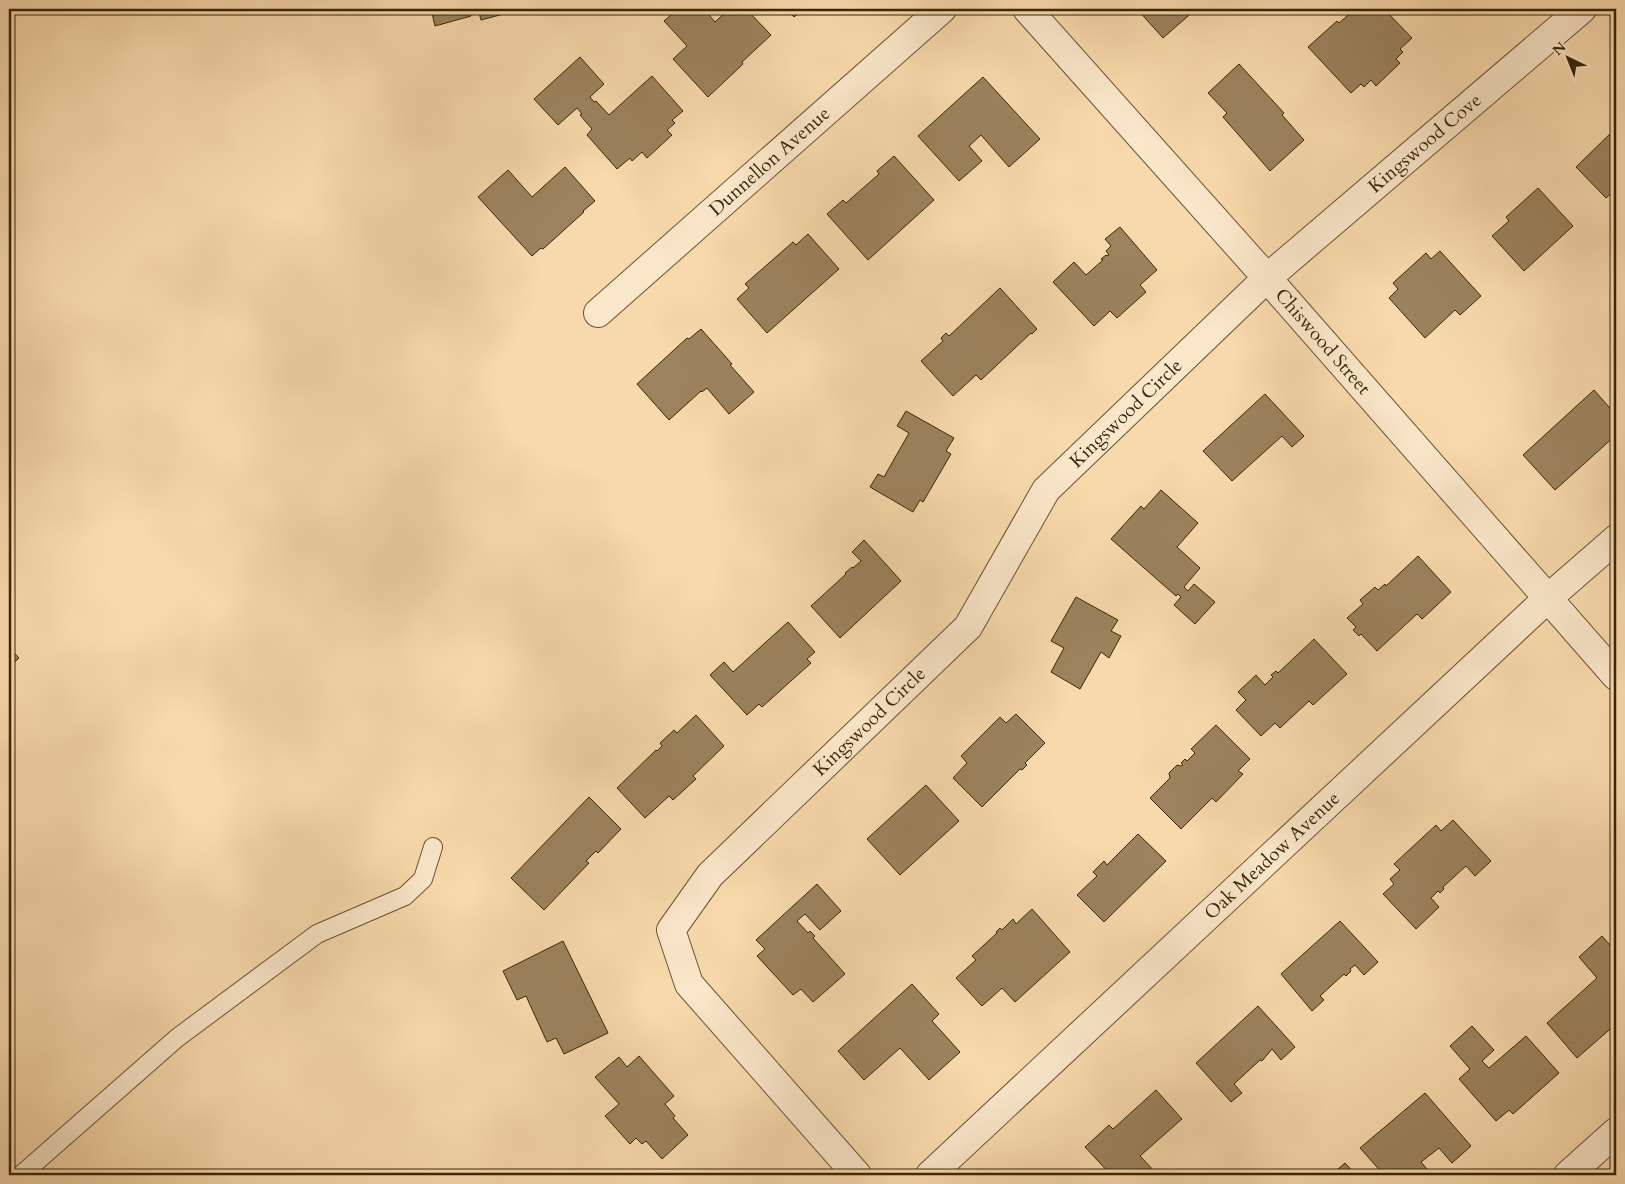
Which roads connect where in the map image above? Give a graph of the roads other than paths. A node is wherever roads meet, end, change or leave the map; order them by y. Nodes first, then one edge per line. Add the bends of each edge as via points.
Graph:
1 (942, 9) edge
2 (1027, 9) edge
3 (1582, 9) edge
4 (1267, 278) junction
5 (598, 313) dead end
6 (1616, 539) edge
7 (1548, 599) junction
8 (1616, 676) edge
9 (433, 847) dead end
10 (1616, 1132) edge
11 (21, 1175) edge
12 (857, 1175) edge
13 (930, 1175) edge
14 (1568, 1175) edge

1 - 5 street, Dunnellon Avenue
2 - 4 street, Chiswood Street
3 - 4 street, Kingswood Cove
4 - 7 street, Chiswood Street
4 - 12 street, Kingswood Circle via 1046,490 968,627 710,875 671,930 689,984
6 - 7 street, Oak Meadow Avenue
7 - 8 street, Chiswood Street
7 - 13 street, Oak Meadow Avenue
9 - 11 lane via 423,879 405,896 317,934 177,1038
10 - 14 street

